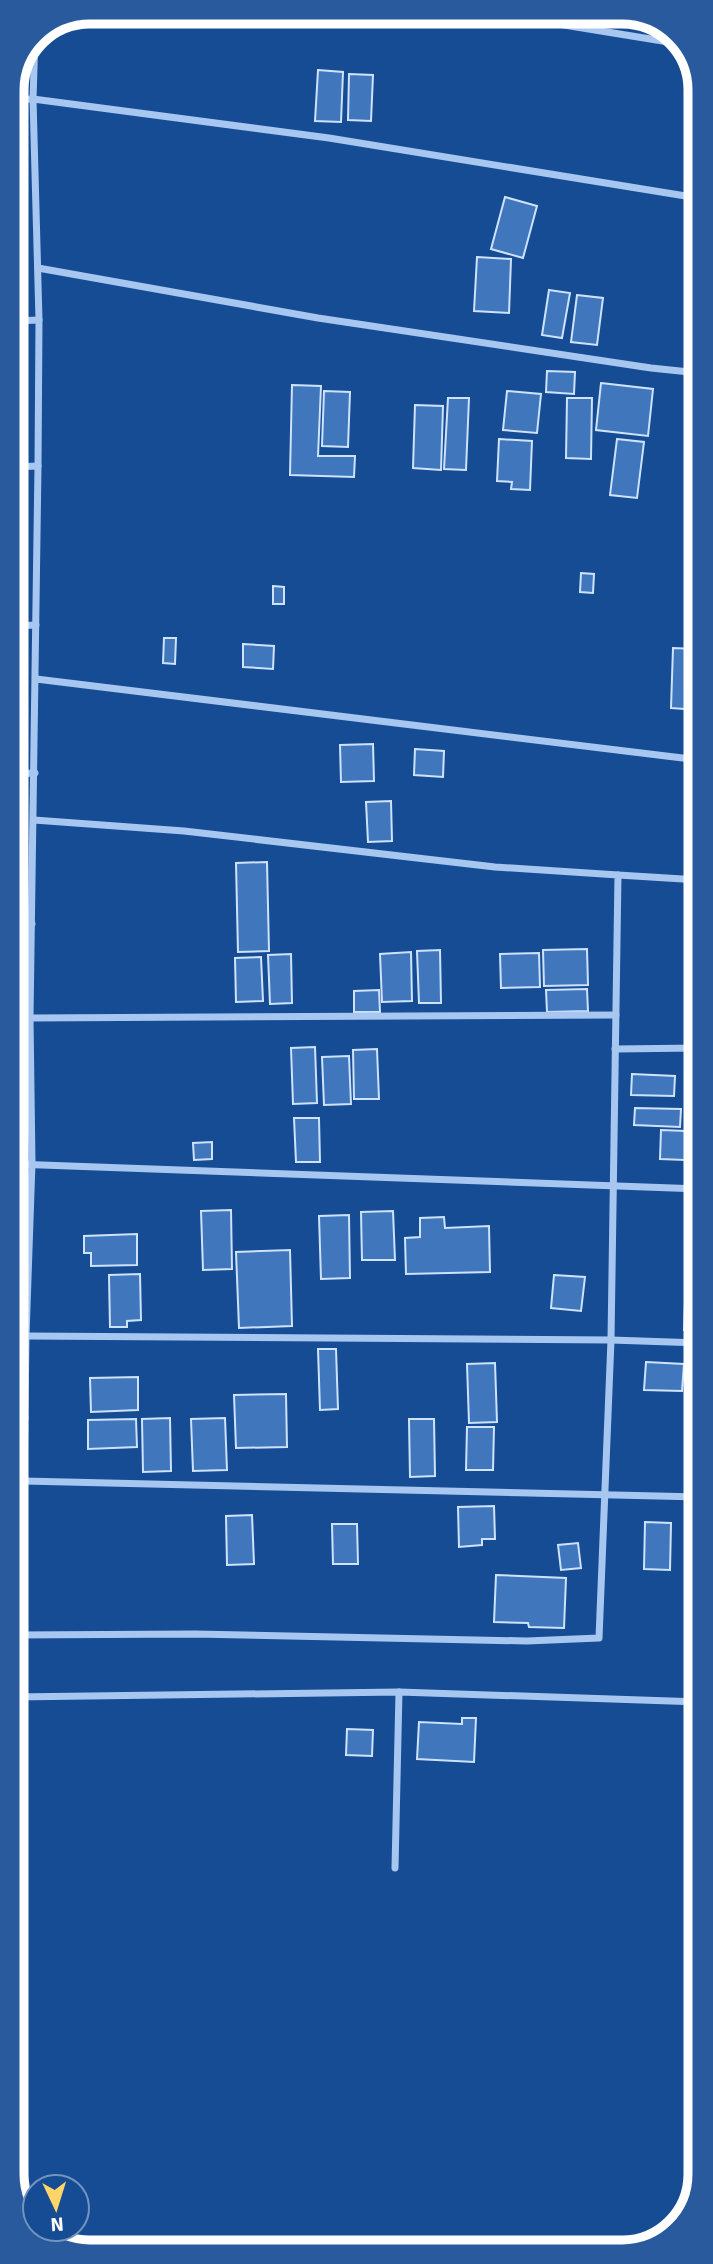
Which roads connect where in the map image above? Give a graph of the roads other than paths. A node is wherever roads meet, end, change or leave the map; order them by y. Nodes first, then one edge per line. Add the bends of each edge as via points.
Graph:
1 (563, 25) edge
2 (667, 42) edge
3 (34, 57) edge
4 (24, 99) edge
5 (33, 99) junction
6 (688, 196) edge
7 (38, 268) junction
8 (39, 320) junction
9 (24, 321) edge
10 (688, 372) edge
11 (38, 466) junction
12 (24, 467) edge
13 (36, 625) junction
14 (24, 626) edge
15 (36, 679) junction
16 (688, 759) edge
17 (35, 773) junction
18 (24, 774) edge
19 (34, 820) junction
20 (618, 875) junction
21 (688, 879) edge
22 (24, 924) edge
23 (32, 924) junction
24 (616, 1015) junction
25 (30, 1018) junction
26 (688, 1048) edge
27 (615, 1049) junction
28 (24, 1163) edge
29 (32, 1163) junction
30 (613, 1186) junction
31 (688, 1189) edge
32 (26, 1336) junction
33 (611, 1340) junction
34 (688, 1343) edge
35 (25, 1418) joint
36 (24, 1481) joint
37 (604, 1495) junction
38 (688, 1497) edge
39 (24, 1635) edge
40 (399, 1692) junction
41 (24, 1697) edge
42 (688, 1702) edge
43 (395, 1868) dead end

1 - 2 street
3 - 5 street
4 - 5 street
5 - 6 street via 329,138
5 - 7 street
7 - 8 street
7 - 10 street via 318,318
8 - 9 street
8 - 11 street
11 - 12 street
11 - 13 street
13 - 14 street
13 - 15 street
15 - 16 street
15 - 17 street
17 - 18 street
17 - 19 street
19 - 20 street via 184,831 495,867
19 - 23 street
20 - 21 street
20 - 24 street
22 - 23 street
23 - 25 street
24 - 25 street
24 - 27 street
25 - 29 street
26 - 27 street
27 - 30 street
28 - 29 street
29 - 30 street
29 - 32 street
30 - 31 street
30 - 33 street
32 - 33 street
32 - 35 street
33 - 34 street
33 - 37 street
35 - 36 street
36 - 37 street
37 - 38 street
37 - 39 street via 599,1638
40 - 41 street
40 - 42 street
40 - 43 street

